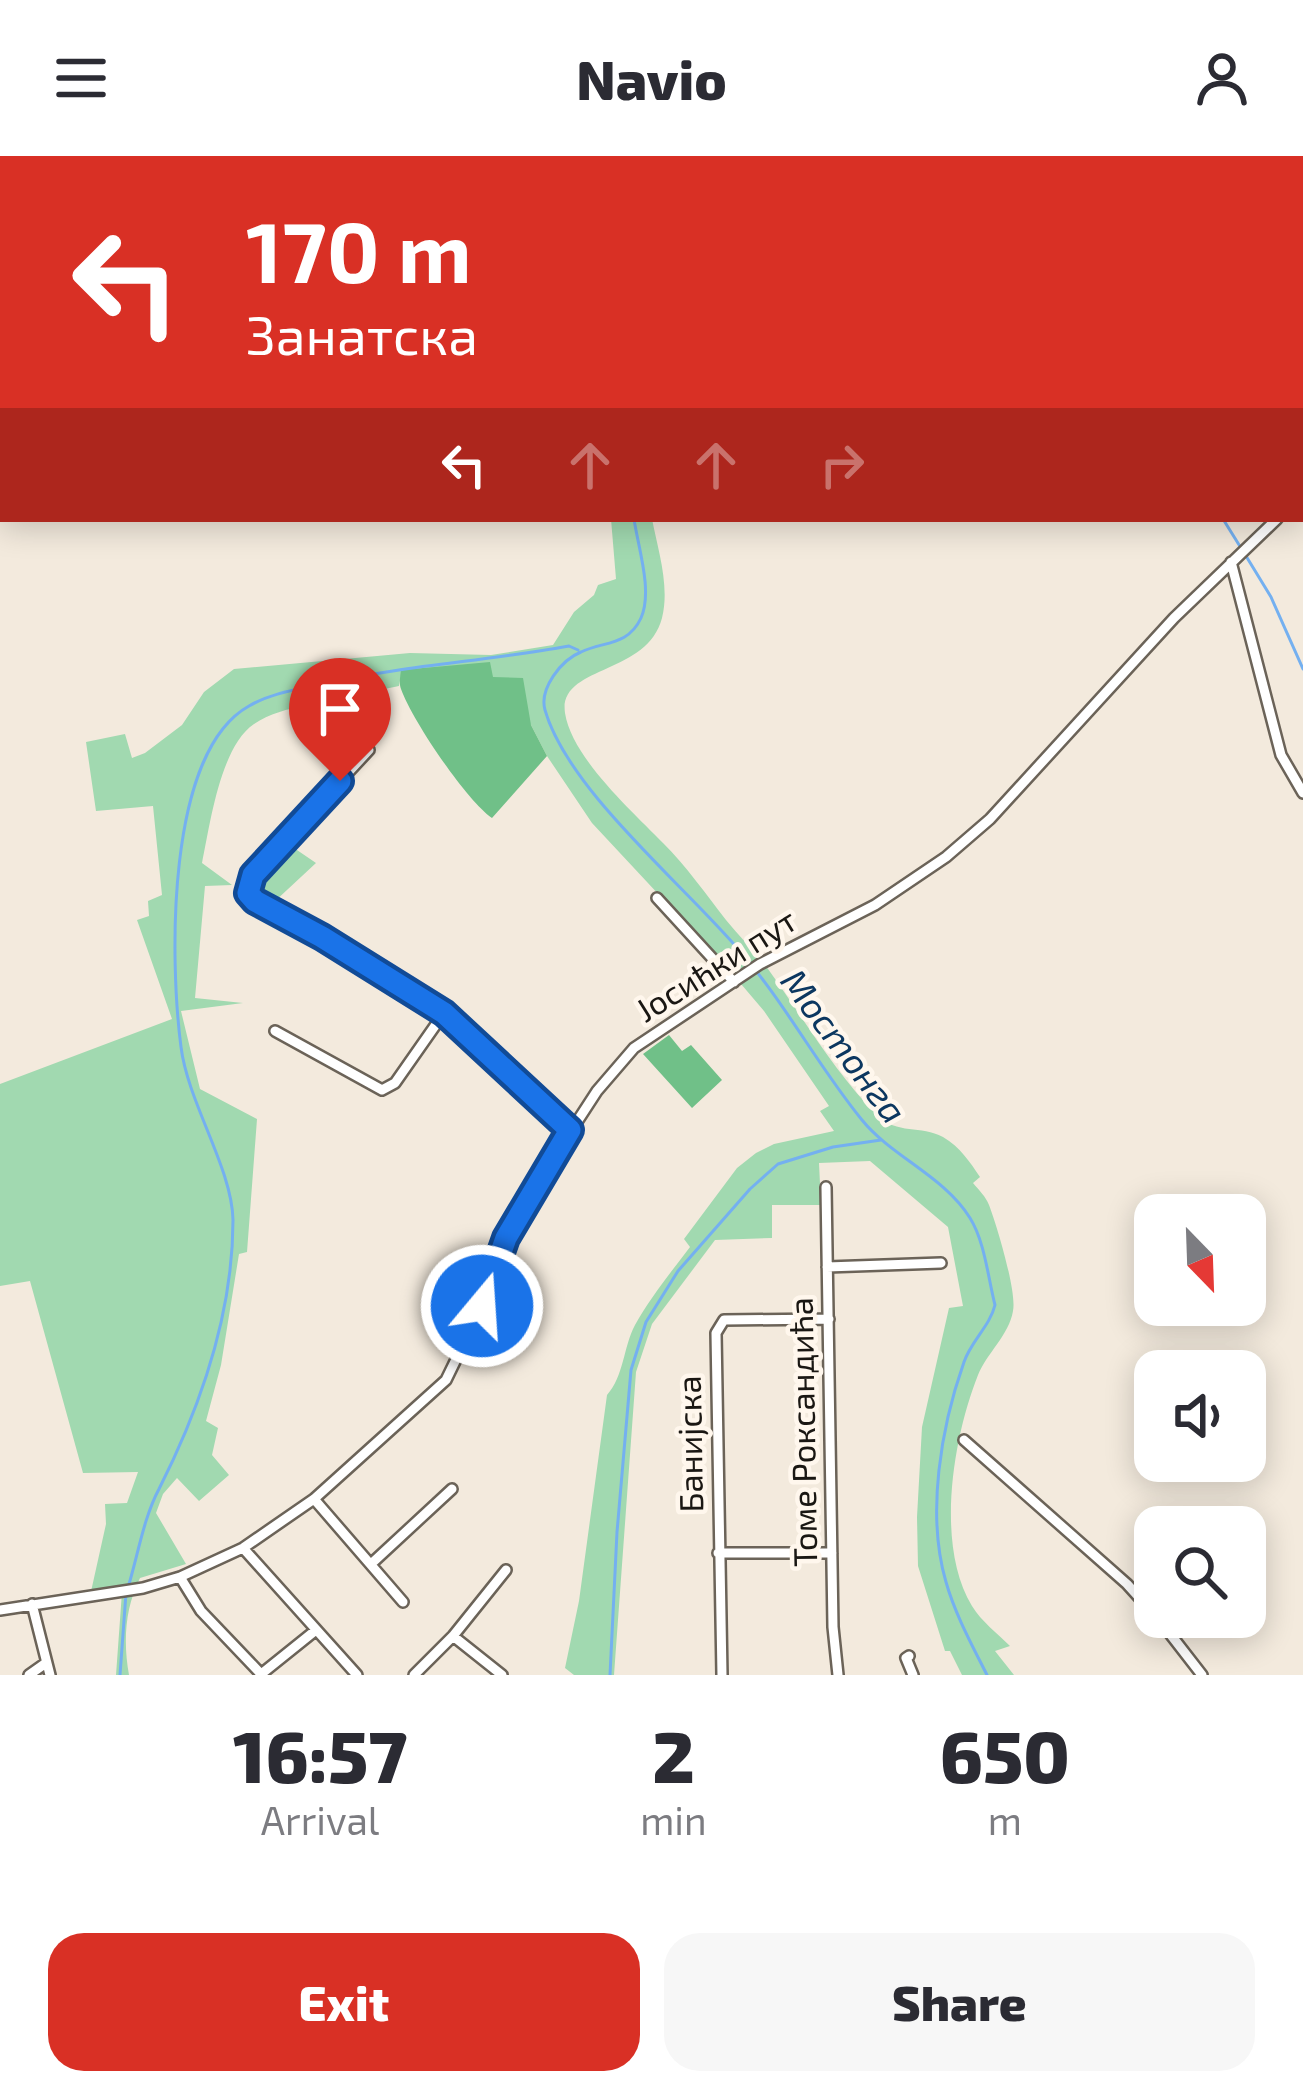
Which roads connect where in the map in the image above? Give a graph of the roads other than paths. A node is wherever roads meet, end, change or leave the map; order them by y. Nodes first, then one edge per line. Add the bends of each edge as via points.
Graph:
1 (1274, 522) edge
2 (1234, 560) junction
3 (368, 749) dead end
4 (1303, 793) edge
5 (657, 898) dead end
6 (736, 980) junction
7 (444, 1013) junction
8 (275, 1031) dead end
9 (570, 1130) junction
10 (826, 1187) dead end
11 (941, 1263) dead end
12 (827, 1267) junction
13 (829, 1319) junction
14 (964, 1440) dead end
15 (452, 1489) dead end
16 (314, 1499) junction
17 (243, 1548) junction
18 (718, 1553) junction
19 (832, 1553) junction
20 (371, 1564) junction
21 (506, 1570) dead end
22 (180, 1577) junction
23 (1134, 1592) edge
24 (403, 1602) dead end
25 (32, 1604) junction
26 (0, 1610) edge
27 (316, 1630) junction
28 (453, 1636) junction
29 (1173, 1638) edge
30 (909, 1656) dead end
31 (48, 1669) edge
32 (29, 1675) edge
33 (261, 1675) edge
34 (357, 1675) edge
35 (414, 1675) edge
36 (502, 1675) edge
37 (722, 1675) edge
38 (838, 1675) edge
39 (913, 1675) edge
40 (1202, 1675) edge

1 - 2 street, Јосићки пут
2 - 4 street via 1281,755
2 - 6 street, Јосићки пут via 946,857
3 - 7 street via 253,875 248,893
5 - 6 street
6 - 9 street, Јосићки пут via 634,1048
7 - 8 street via 382,1090
7 - 9 street
9 - 16 street, Јосићки пут via 506,1238 446,1380
10 - 12 street, Томе Роксандића
11 - 12 street
12 - 13 street, Томе Роксандића
13 - 18 street, Банијска via 719,1323
13 - 19 street, Томе Роксандића
14 - 23 street
15 - 20 street
16 - 17 street, Јосићки пут
16 - 20 street
17 - 22 street, Јосићки пут
17 - 27 street
18 - 19 street
18 - 37 street, Банијска
19 - 38 street, Томе Роксандића
20 - 24 street
21 - 28 street
22 - 25 street, Јосићки пут
22 - 33 street
25 - 26 street, Јосићки пут
25 - 31 street
27 - 33 street
27 - 34 street
28 - 35 street
28 - 36 street
29 - 40 street
30 - 39 street
31 - 32 street

